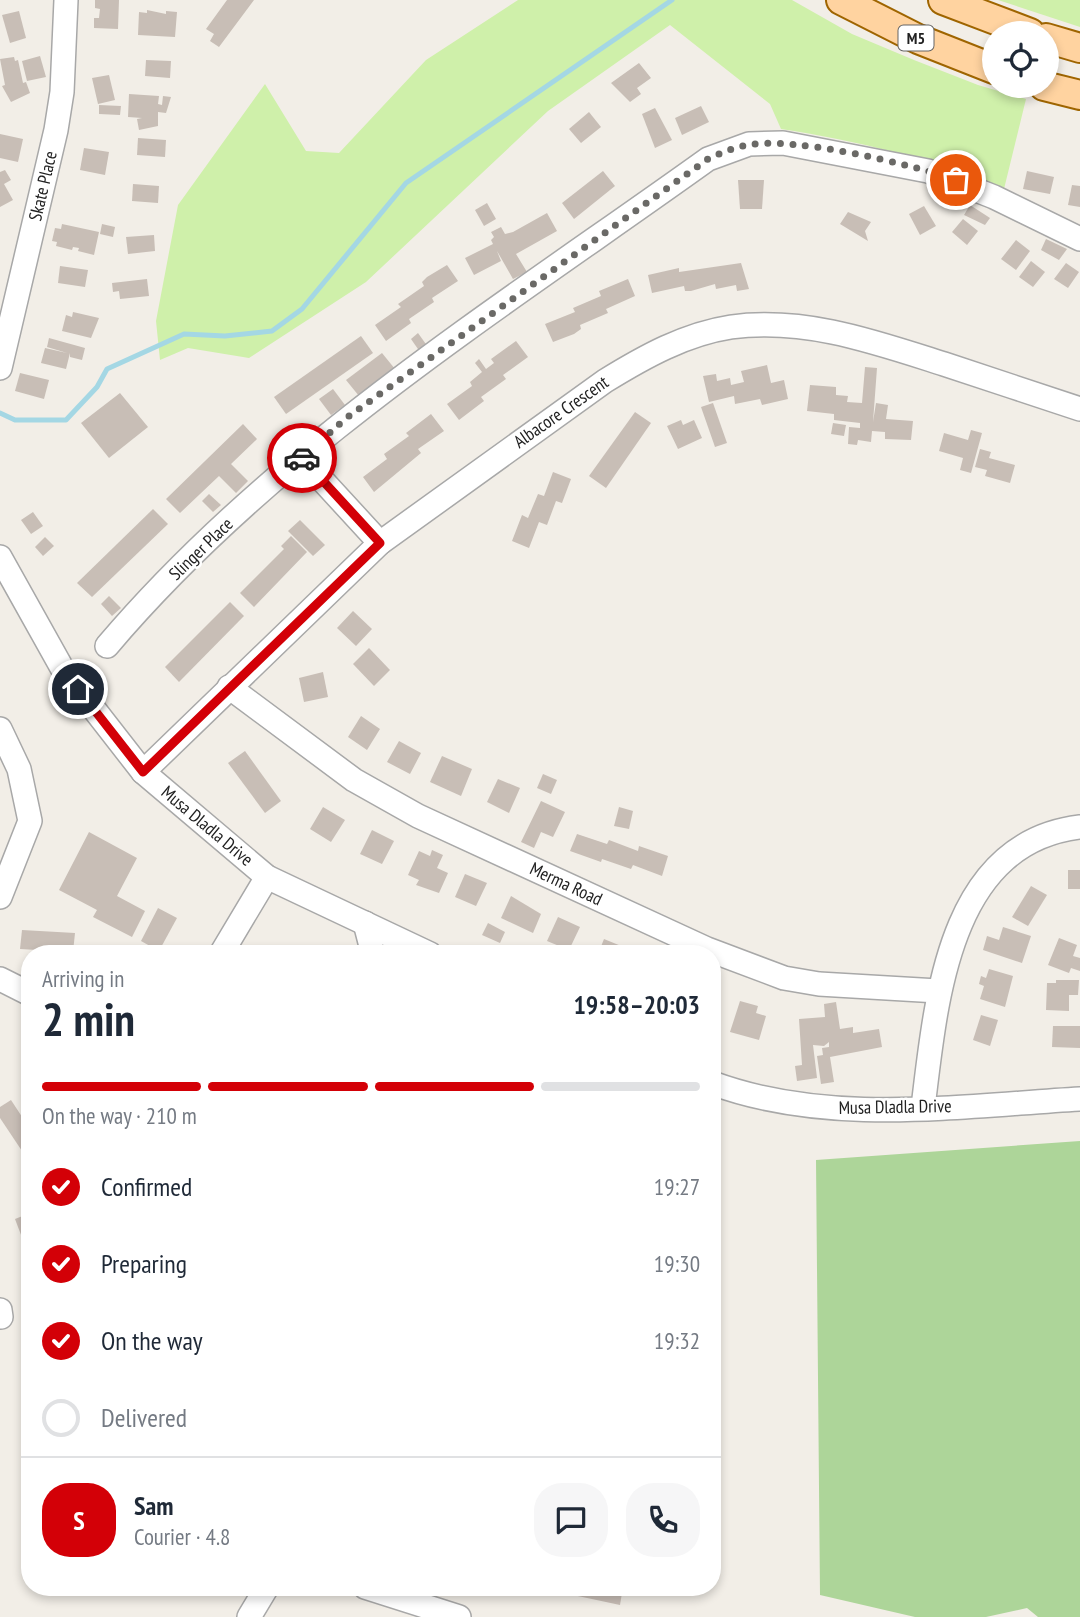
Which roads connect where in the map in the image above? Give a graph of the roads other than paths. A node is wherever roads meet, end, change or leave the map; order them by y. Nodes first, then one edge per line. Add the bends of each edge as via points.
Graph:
1 (66, 0) edge
2 (841, 0) edge
3 (943, 0) edge
4 (998, 21) edge
5 (1059, 42) edge
6 (1080, 48) edge
7 (982, 64) edge
8 (1059, 90) edge
9 (1080, 95) edge
10 (1080, 239) edge
11 (0, 368) edge
12 (1080, 409) edge
13 (301, 457) junction
14 (380, 543) junction
15 (0, 557) edge
16 (107, 646) dead end
17 (229, 687) junction
18 (0, 729) edge
19 (143, 772) junction
20 (1080, 827) edge
21 (267, 877) junction
22 (0, 897) edge
23 (365, 923) junction
24 (226, 945) edge
25 (371, 945) edge
26 (411, 945) edge
27 (698, 945) edge
28 (721, 954) edge
29 (0, 979) edge
30 (21, 990) edge
31 (938, 991) junction
32 (721, 1085) edge
33 (1080, 1099) edge
34 (923, 1107) junction
35 (262, 1596) edge
36 (389, 1596) edge
37 (434, 1613) edge
38 (249, 1617) edge
39 (459, 1617) edge

1 - 11 street, Skate Place via 56,130
2 - 7 main road, M5 via 918,39
3 - 4 main road
5 - 6 main road
8 - 9 main road
10 - 13 street, Slinger Place via 928,171 805,146 749,144 708,159 345,419
12 - 14 street, Albacore Crescent via 841,333 774,325 731,327 686,338 605,381
13 - 14 street
13 - 16 street, Slinger Place via 215,533
14 - 17 street, Albacore Crescent
15 - 19 street, Musa Dladla Drive via 62,668
17 - 19 street, Albacore Crescent
17 - 27 street, Merma Road via 354,780 418,816
18 - 22 street via 19,769 30,821
19 - 21 street, Musa Dladla Drive
20 - 31 street via 1019,847 993,871 975,893
21 - 23 street, Musa Dladla Drive
21 - 24 street
23 - 25 street
23 - 26 street, Musa Dladla Drive
28 - 31 street, Merma Road via 784,978
29 - 30 street
31 - 34 street
32 - 34 street, Musa Dladla Drive via 828,1108
33 - 34 street, Musa Dladla Drive
35 - 38 street
36 - 37 street
37 - 39 street

